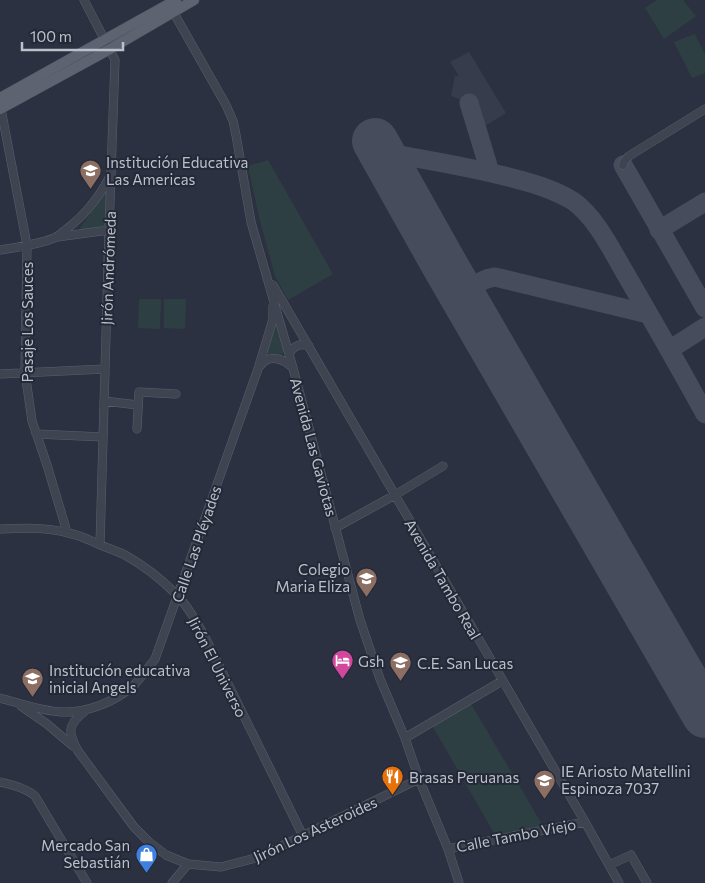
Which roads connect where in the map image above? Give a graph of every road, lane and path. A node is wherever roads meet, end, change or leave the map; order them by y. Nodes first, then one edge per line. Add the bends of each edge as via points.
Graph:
1 (84, 0) edge
2 (194, 0) edge
3 (173, 5) edge
4 (108, 44) junction
5 (0, 98) edge
6 (0, 109) edge
7 (705, 109) edge
8 (623, 165) dead end
9 (111, 174) junction
10 (108, 230) junction
11 (55, 238) junction
12 (27, 245) junction
13 (0, 250) edge
14 (267, 275) junction
15 (309, 346) junction
16 (289, 354) junction
17 (294, 368) junction
18 (105, 369) junction
19 (258, 369) junction
20 (25, 372) junction
21 (0, 374) edge
22 (176, 394) dead end
23 (104, 401) junction
24 (138, 405) junction
25 (137, 429) dead end
26 (36, 434) junction
27 (103, 437) junction
28 (443, 466) dead end
29 (395, 495) junction
30 (335, 528) junction
31 (0, 529) edge
32 (67, 532) junction
33 (100, 544) junction
34 (178, 595) junction
35 (502, 681) junction
36 (0, 698) edge
37 (14, 702) junction
38 (86, 710) junction
39 (405, 738) junction
40 (78, 751) junction
41 (419, 779) junction
42 (0, 782) edge
43 (585, 822) junction
44 (303, 836) junction
45 (448, 848) junction
46 (188, 864) junction
47 (609, 865) junction
48 (87, 883) edge
49 (172, 883) edge
50 (459, 883) edge
51 (619, 883) edge
52 (647, 883) edge

1 - 4 street, Jirón Andrómeda
2 - 3 main road
3 - 4 main road
3 - 14 street, Avenida Las Gaviotas via 233,121 251,222
4 - 5 main road
4 - 6 main road
4 - 9 street, Jirón Andrómeda via 115,60
6 - 12 street, Pasaje Los Sauces
7 - 8 street via 629,156
9 - 10 street, Jirón Andrómeda
9 - 11 street via 89,208
10 - 11 street
10 - 18 street, Jirón Andrómeda
11 - 12 street
12 - 13 street
12 - 20 street, Pasaje Los Sauces
14 - 15 street, Avenida Tambo Real
14 - 16 street, Avenida Las Gaviotas
14 - 19 street, Calle Las Pléyades via 273,314
15 - 16 street via 296,346
15 - 29 street, Avenida Tambo Real
16 - 17 street, Avenida Las Gaviotas
17 - 19 street via 286,361 273,359 263,362
17 - 30 street, Avenida Las Gaviotas
18 - 20 street
18 - 23 street, Jirón Andrómeda
19 - 34 street, Calle Las Pléyades
20 - 21 street
20 - 26 street, Pasaje Los Sauces
22 - 24 street via 139,392
23 - 24 street
23 - 27 street, Jirón Andrómeda
24 - 25 street
26 - 27 street
26 - 32 street, Pasaje Los Sauces
27 - 33 street, Jirón Andrómeda
28 - 29 street
29 - 30 street
29 - 35 street, Avenida Tambo Real
30 - 39 street, Avenida Las Gaviotas via 363,629
31 - 32 street, Jirón El Universo
32 - 33 street, Jirón El Universo
33 - 34 street, Jirón El Universo via 141,566
34 - 38 street, Calle Las Pléyades via 155,659 145,673 119,696
34 - 44 street, Jirón El Universo via 204,635
35 - 39 street
35 - 43 street, Avenida Tambo Real
36 - 37 street, Calle Las Pléyades
37 - 38 street, Calle Las Pléyades via 59,712
37 - 40 street, Calle Las Pléyades via 47,724
38 - 40 street via 72,724 71,738
39 - 41 street, Avenida Las Gaviotas
40 - 46 street, Jirón Los Asteroides via 134,827 166,855
41 - 44 street, Jirón Los Asteroides
41 - 45 street, Avenida Las Gaviotas
42 - 48 street via 35,796
43 - 45 street, Calle Tambo Viejo
43 - 47 street, Avenida Tambo Real
44 - 46 street, Jirón Los Asteroides via 259,857 221,868
45 - 50 street, Avenida Las Gaviotas
46 - 49 street
47 - 51 street, Avenida Tambo Real
47 - 52 street via 631,855

